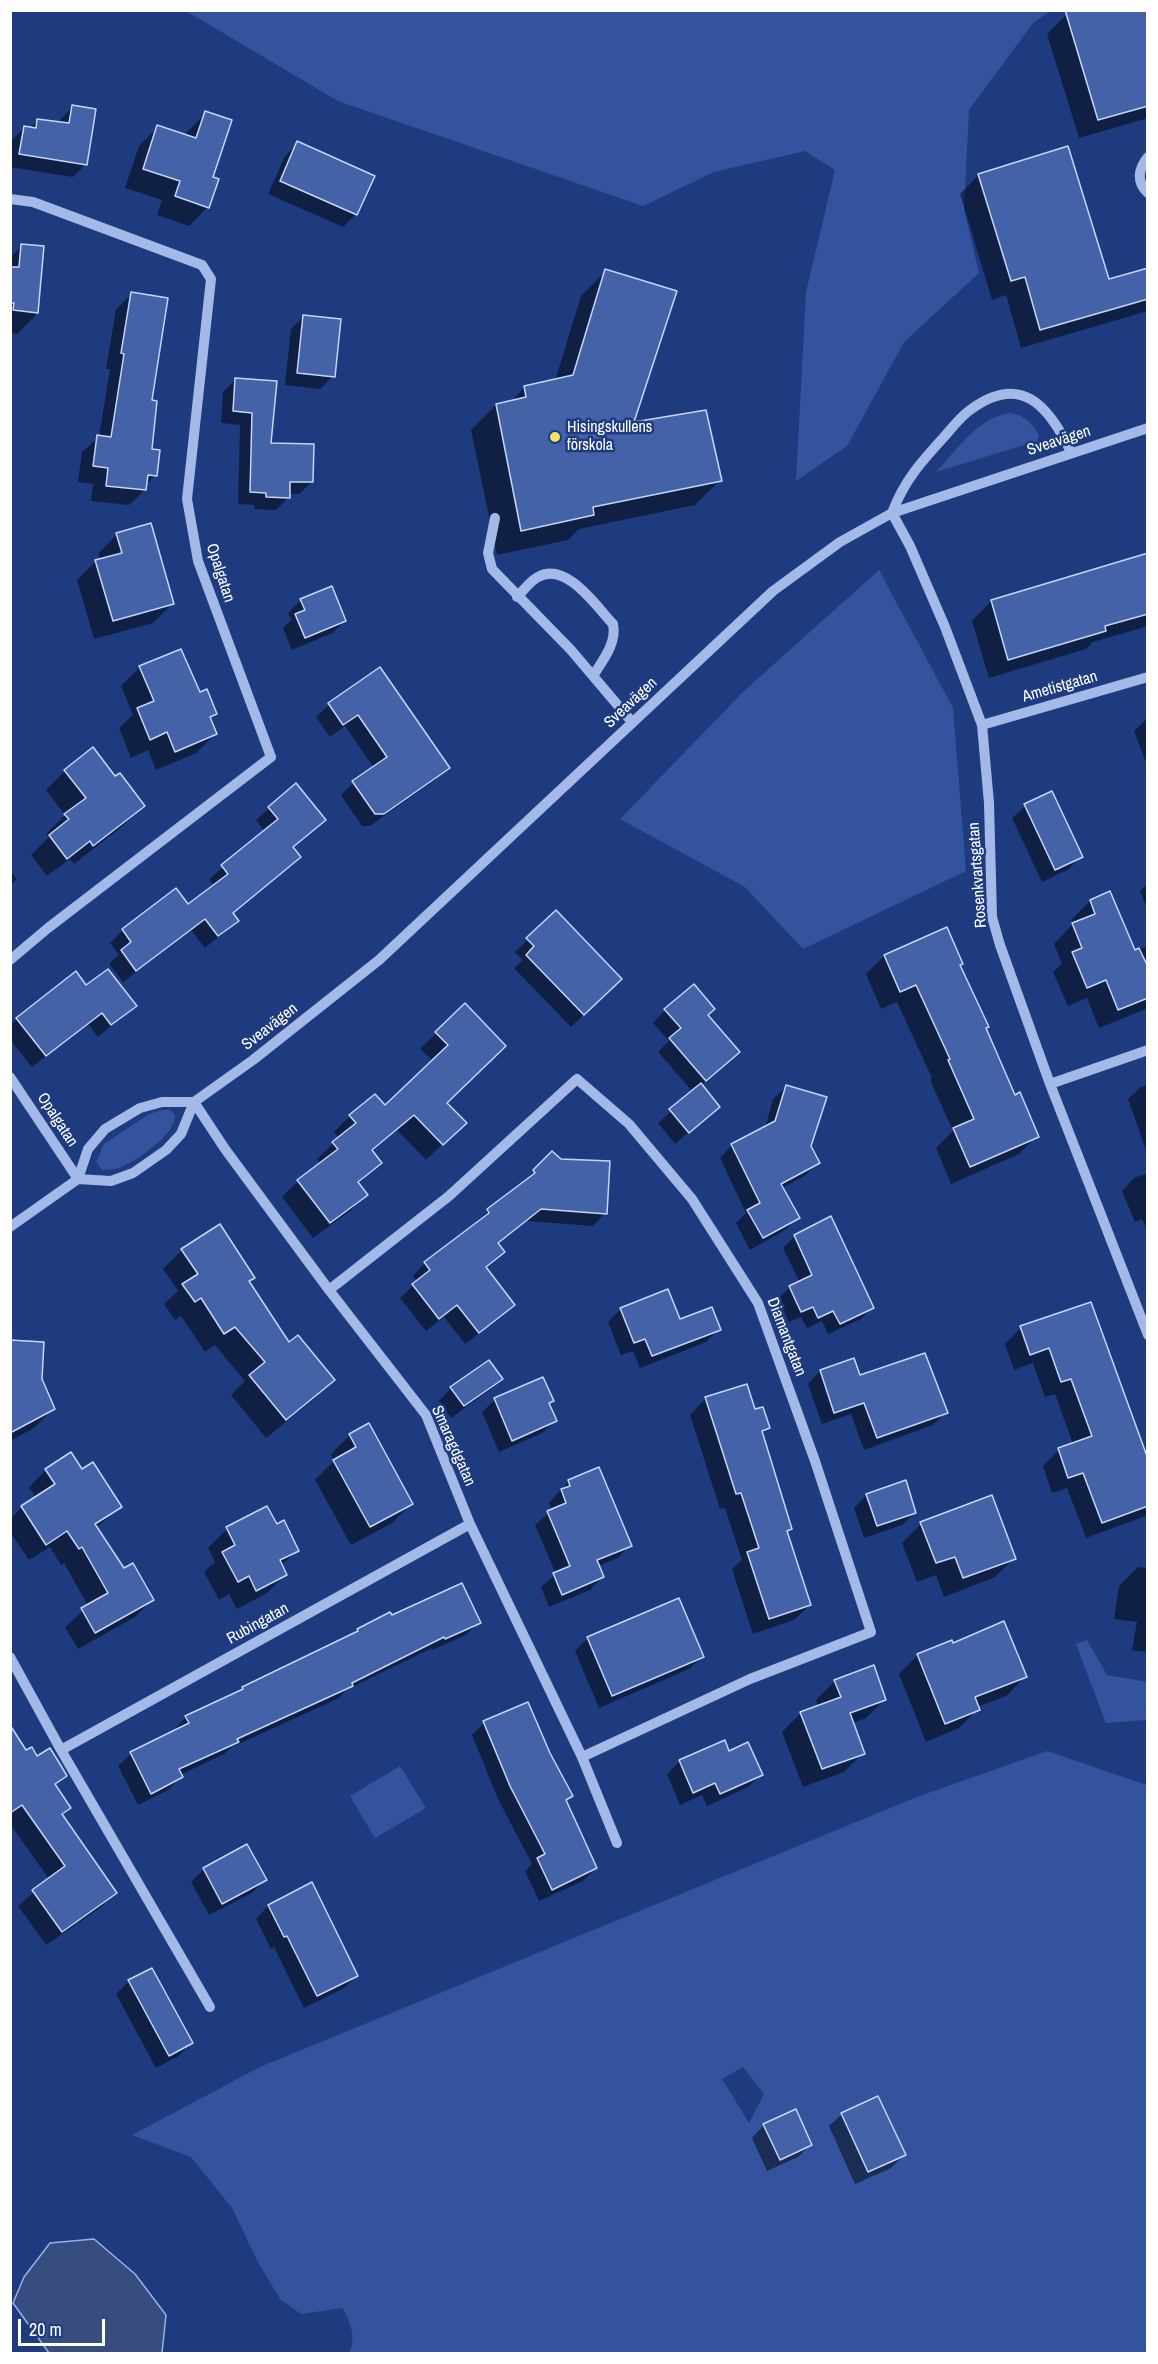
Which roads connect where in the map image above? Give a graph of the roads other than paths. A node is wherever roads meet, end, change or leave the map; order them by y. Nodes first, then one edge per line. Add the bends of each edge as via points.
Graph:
1 (1148, 157) edge
2 (1148, 193) edge
3 (10, 199) edge
4 (1148, 428) edge
5 (1071, 452) junction
6 (892, 513) junction
7 (495, 518) dead end
8 (517, 597) junction
9 (593, 676) junction
10 (1148, 676) edge
11 (632, 722) junction
12 (982, 725) junction
13 (10, 960) edge
14 (1148, 1050) edge
15 (10, 1077) edge
16 (1050, 1084) junction
17 (194, 1102) junction
18 (78, 1179) junction
19 (10, 1227) edge
20 (328, 1290) junction
21 (1148, 1335) edge
22 (470, 1524) junction
23 (10, 1657) edge
24 (61, 1750) junction
25 (582, 1757) junction
26 (616, 1843) dead end
27 (210, 2007) dead end

1 - 2 street via 1139,177
3 - 13 street, Opalgatan via 33,202 202,265 211,279 187,499 198,561 271,757
4 - 5 street, Sveavägen
5 - 6 street, Sveavägen
5 - 6 street via 1062,432 1029,397 1014,392 994,395 968,411 924,459 901,489
6 - 11 street, Sveavägen via 840,542 772,591
6 - 12 street, Rosenkvartsgatan via 910,546
7 - 8 street via 488,553 492,569
8 - 9 street
8 - 9 street via 538,576 556,574 571,579 613,624 611,646
9 - 11 street
10 - 12 street, Ametistgatan
11 - 17 street, Sveavägen via 379,960
12 - 16 street, Rosenkvartsgatan via 992,917
14 - 16 street
15 - 18 street, Opalgatan
16 - 21 street, Rosenkvartsgatan
17 - 18 street via 181,1134 133,1173 111,1181
17 - 18 street via 162,1102 140,1108 105,1129 88,1149
17 - 20 street, Smaragdgatan
18 - 19 street
20 - 22 street, Smaragdgatan via 426,1415
20 - 25 street, Diamantgatan via 449,1196 577,1079 629,1124 692,1199 758,1303 871,1632 750,1679
22 - 24 street, Rubingatan
22 - 25 street, Smaragdgatan
23 - 24 street
24 - 27 street
25 - 26 street, Smaragdgatan

